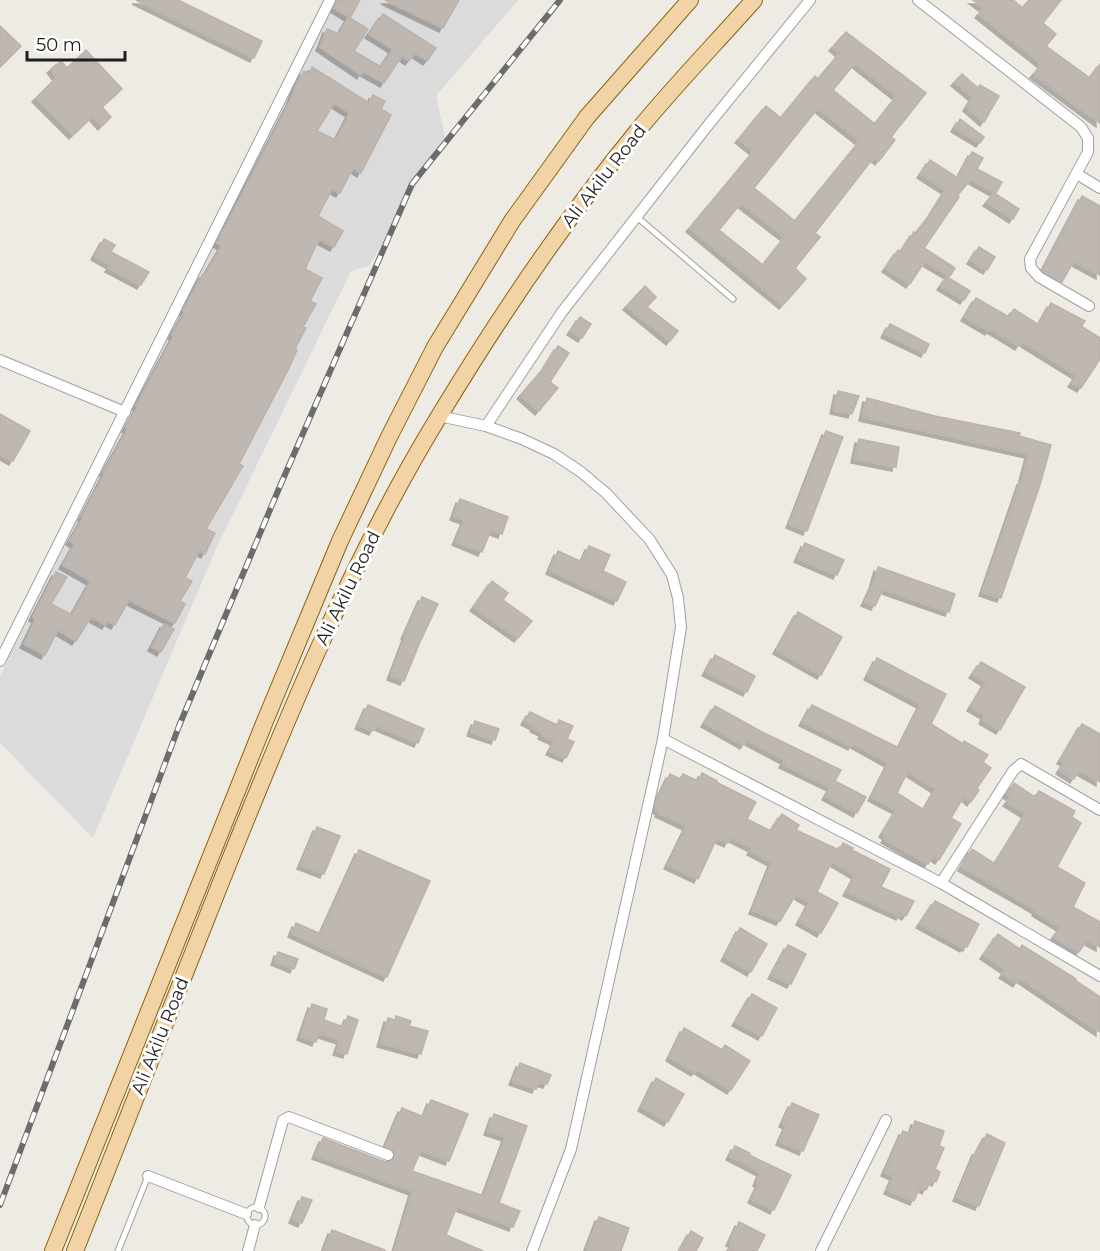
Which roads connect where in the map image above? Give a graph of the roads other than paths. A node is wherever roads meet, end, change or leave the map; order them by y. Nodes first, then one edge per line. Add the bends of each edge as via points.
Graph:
1 (330, 0) edge
2 (690, 0) edge
3 (754, 0) edge
4 (810, 0) edge
5 (918, 0) edge
6 (1077, 174) junction
7 (1100, 188) edge
8 (637, 217) junction
9 (733, 299) dead end
10 (1089, 306) dead end
11 (0, 360) edge
12 (125, 412) junction
13 (439, 416) junction
14 (486, 426) junction
15 (0, 661) edge
16 (663, 739) junction
17 (1100, 810) edge
18 (941, 883) junction
19 (1100, 976) edge
20 (886, 1120) dead end
21 (388, 1155) dead end
22 (148, 1176) joint
23 (259, 1207) junction
24 (246, 1214) junction
25 (255, 1225) junction
26 (53, 1251) edge
27 (75, 1251) edge
28 (118, 1251) edge
29 (248, 1251) edge
30 (532, 1251) edge
31 (821, 1251) edge

1 - 12 street
2 - 26 main road, Ali Akilu Road via 587,117 512,221 435,347 394,427 340,541 265,721
3 - 13 main road, Ali Akilu Road via 640,128 567,221
4 - 8 street
5 - 6 street via 1082,127 1088,138 1088,152
6 - 7 street
6 - 10 street via 1030,259 1031,268 1039,277
8 - 9 lane
8 - 14 street via 562,312
11 - 12 street
12 - 15 street
13 - 14 street
13 - 27 main road, Ali Akilu Road via 384,514 301,686
14 - 16 street via 554,454 581,472 650,540 672,575 681,627
16 - 18 street
16 - 30 street via 571,1149
17 - 18 street via 1022,764 1013,771
18 - 19 street
20 - 31 street
21 - 23 street via 289,1117 283,1120
22 - 24 street
22 - 28 lane
23 - 24 lane
23 - 25 lane via 264,1221
24 - 25 lane via 250,1224
25 - 29 street

